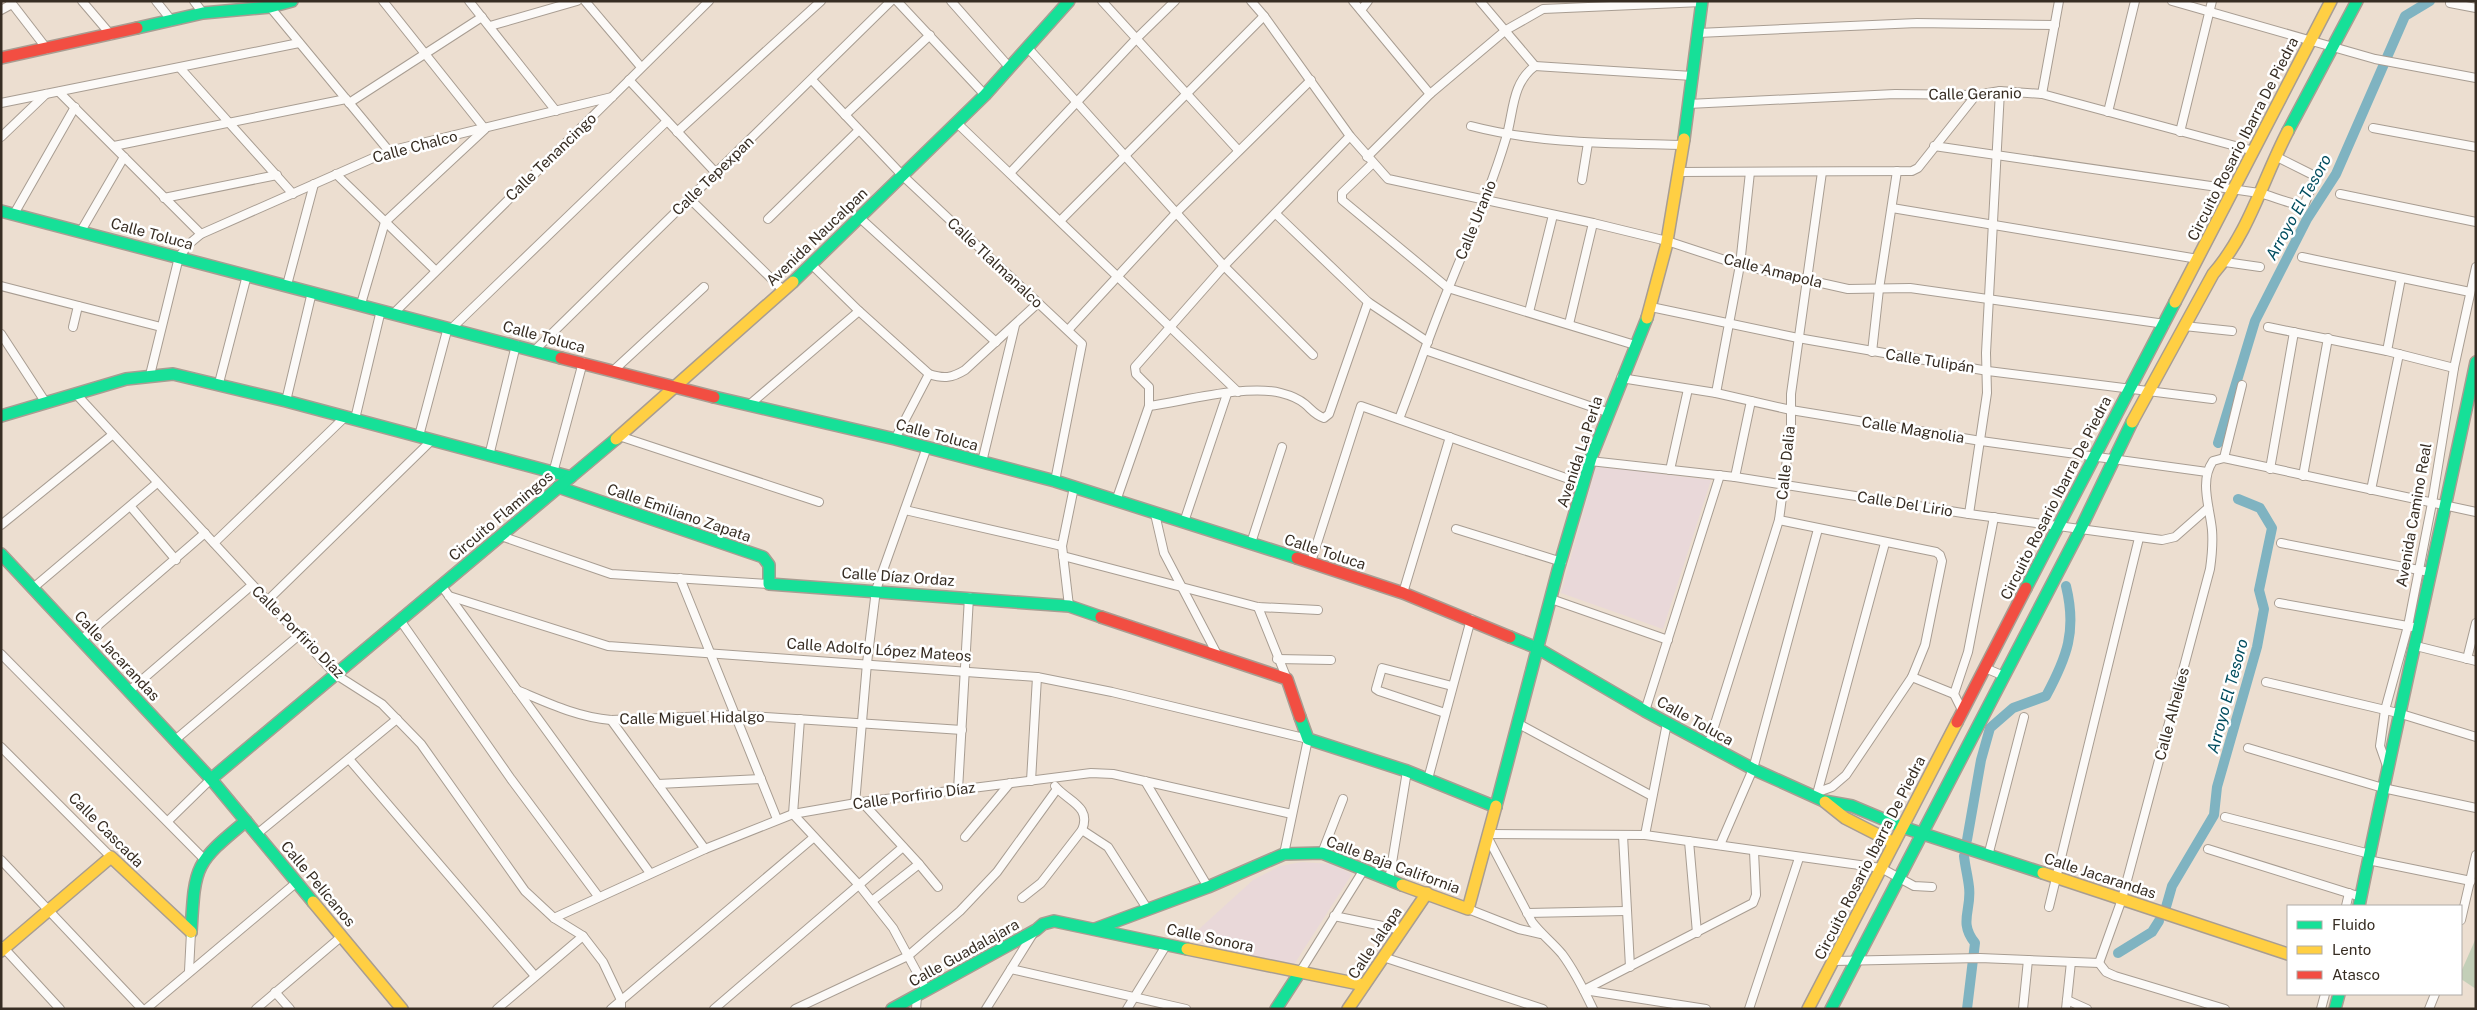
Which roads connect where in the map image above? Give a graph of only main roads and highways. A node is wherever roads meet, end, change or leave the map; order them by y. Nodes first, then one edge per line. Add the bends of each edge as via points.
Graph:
1 (292, 1) edge
2 (1068, 1) edge
3 (2331, 1) edge
4 (2357, 1) edge
5 (1702, 2) edge
6 (1, 58) edge
7 (1, 210) edge
8 (2475, 370) edge
9 (675, 388) junction
10 (1, 416) edge
11 (571, 477) junction
12 (558, 487) junction
13 (1, 554) edge
14 (769, 584) joint
15 (1537, 648) junction
16 (1308, 739) joint
17 (211, 779) junction
18 (1819, 797) junction
19 (1496, 807) junction
20 (246, 821) junction
21 (1902, 827) junction
22 (1920, 833) junction
23 (1894, 843) junction
24 (1427, 893) junction
25 (2360, 902) edge
26 (1468, 909) joint
27 (1049, 921) joint
28 (1095, 929) junction
29 (2, 948) edge
30 (2287, 954) edge
31 (1300, 972) junction
32 (1364, 985) junction
33 (899, 1007) edge
34 (402, 1009) edge
35 (1276, 1009) edge
36 (1348, 1009) edge
37 (1808, 1009) edge
38 (1831, 1009) edge

1 - 6 main road via 270,7 203,14
2 - 9 main road, Avenida Naucalpan via 957,123 784,291
3 - 21 main road, Circuito Rosario Ibarra De Piedra
4 - 22 main road via 2275,156 2251,214 2148,390 2081,528
5 - 15 main road, Avenida La Perla via 1679,172 1651,308 1590,461
7 - 9 main road, Calle Toluca
8 - 25 main road, Avenida Camino Real via 2432,572 2414,627 2416,646 2398,714
9 - 11 main road, Avenida Naucalpan
9 - 15 main road, Calle Toluca via 895,439 1074,487 1403,593
10 - 11 main road, Circuito Flamingos via 150,375 173,374 219,383
11 - 12 main road, Circuito Flamingos
12 - 14 main road, Calle Emiliano Zapata via 763,557 770,567
12 - 17 main road, Circuito Flamingos
13 - 17 main road, Calle Jacarandas
14 - 16 main road, Calle Díaz Ordaz via 1069,606 1287,679
15 - 18 main road, Calle Toluca via 1708,746
15 - 19 main road, Avenida La Perla
16 - 19 main road, Calle Adolfo López Mateos via 1428,778
17 - 20 main road, Calle Pelícanos
18 - 21 main road, Calle Toluca via 1852,806
18 - 23 main road, Calle Toluca via 1845,818
19 - 26 main road, Avenida La Perla
20 - 29 main road, Calle Cascada via 204,859 194,885 191,932 111,857
20 - 34 main road, Calle Pelícanos
21 - 22 main road, Calle Jacarandas
21 - 23 main road, Circuito Rosario Ibarra De Piedra
22 - 30 main road, Calle Jacarandas
22 - 38 main road
23 - 37 main road, Circuito Rosario Ibarra De Piedra
24 - 26 main road, Calle Baja California
24 - 28 main road, Calle Baja California via 1322,853 1284,854 1208,887
24 - 32 main road, Calle Jalapa
27 - 28 main road, Calle Sonora
27 - 33 main road, Calle Guadalajara
28 - 31 main road, Calle Sonora
31 - 32 main road, Calle Sonora
31 - 35 main road
32 - 36 main road, Calle Jalapa

